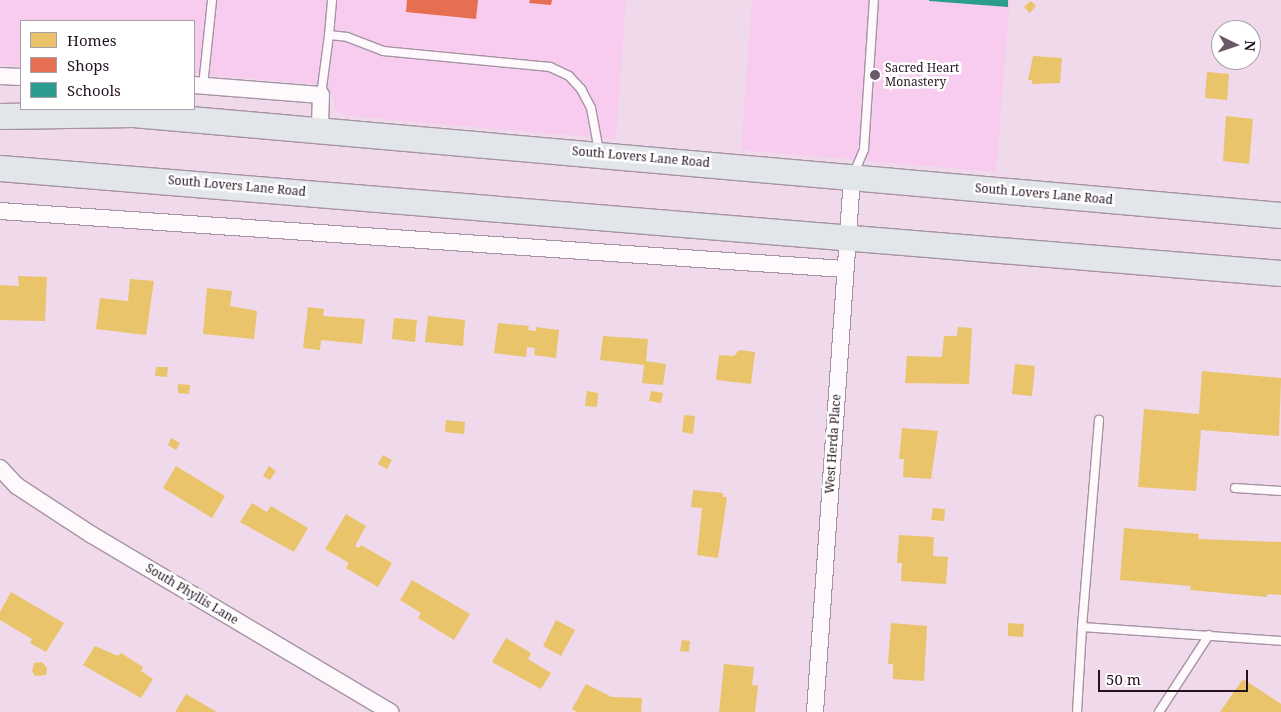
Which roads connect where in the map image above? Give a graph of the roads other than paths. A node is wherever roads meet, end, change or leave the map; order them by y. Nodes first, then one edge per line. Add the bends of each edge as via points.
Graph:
1 (212, 0) edge
2 (332, 0) edge
3 (874, 0) edge
4 (329, 35) junction
5 (0, 76) edge
6 (20, 77) edge
7 (199, 85) edge
8 (321, 95) junction
9 (0, 116) edge
10 (320, 132) junction
11 (600, 153) junction
12 (0, 168) edge
13 (852, 177) junction
14 (0, 211) edge
15 (1281, 215) edge
16 (848, 236) junction
17 (845, 269) junction
18 (1281, 274) edge
19 (1099, 420) dead end
20 (0, 468) edge
21 (1235, 488) dead end
22 (1281, 491) edge
23 (1082, 627) junction
24 (1209, 635) junction
25 (1281, 641) edge
26 (390, 712) edge
27 (815, 712) edge
28 (1077, 712) edge
29 (1159, 712) edge

1 - 7 lane
2 - 4 lane
3 - 13 lane via 864,149
4 - 8 lane
4 - 11 lane via 347,37 383,51 550,67 569,76 580,88 590,108
5 - 6 street
7 - 8 street
8 - 10 street
9 - 10 main road, South Lovers Lane Road via 133,114
10 - 11 main road, South Lovers Lane Road
11 - 13 main road, South Lovers Lane Road
12 - 16 main road, South Lovers Lane Road
13 - 15 main road, South Lovers Lane Road
13 - 16 street, West Herda Place
14 - 17 street
16 - 17 street, West Herda Place
16 - 18 main road, South Lovers Lane Road
17 - 27 street, West Herda Place
19 - 23 lane
20 - 26 street, South Phyllis Lane via 16,486 92,535
21 - 22 lane
23 - 24 lane
23 - 28 lane
24 - 25 lane
24 - 29 lane

